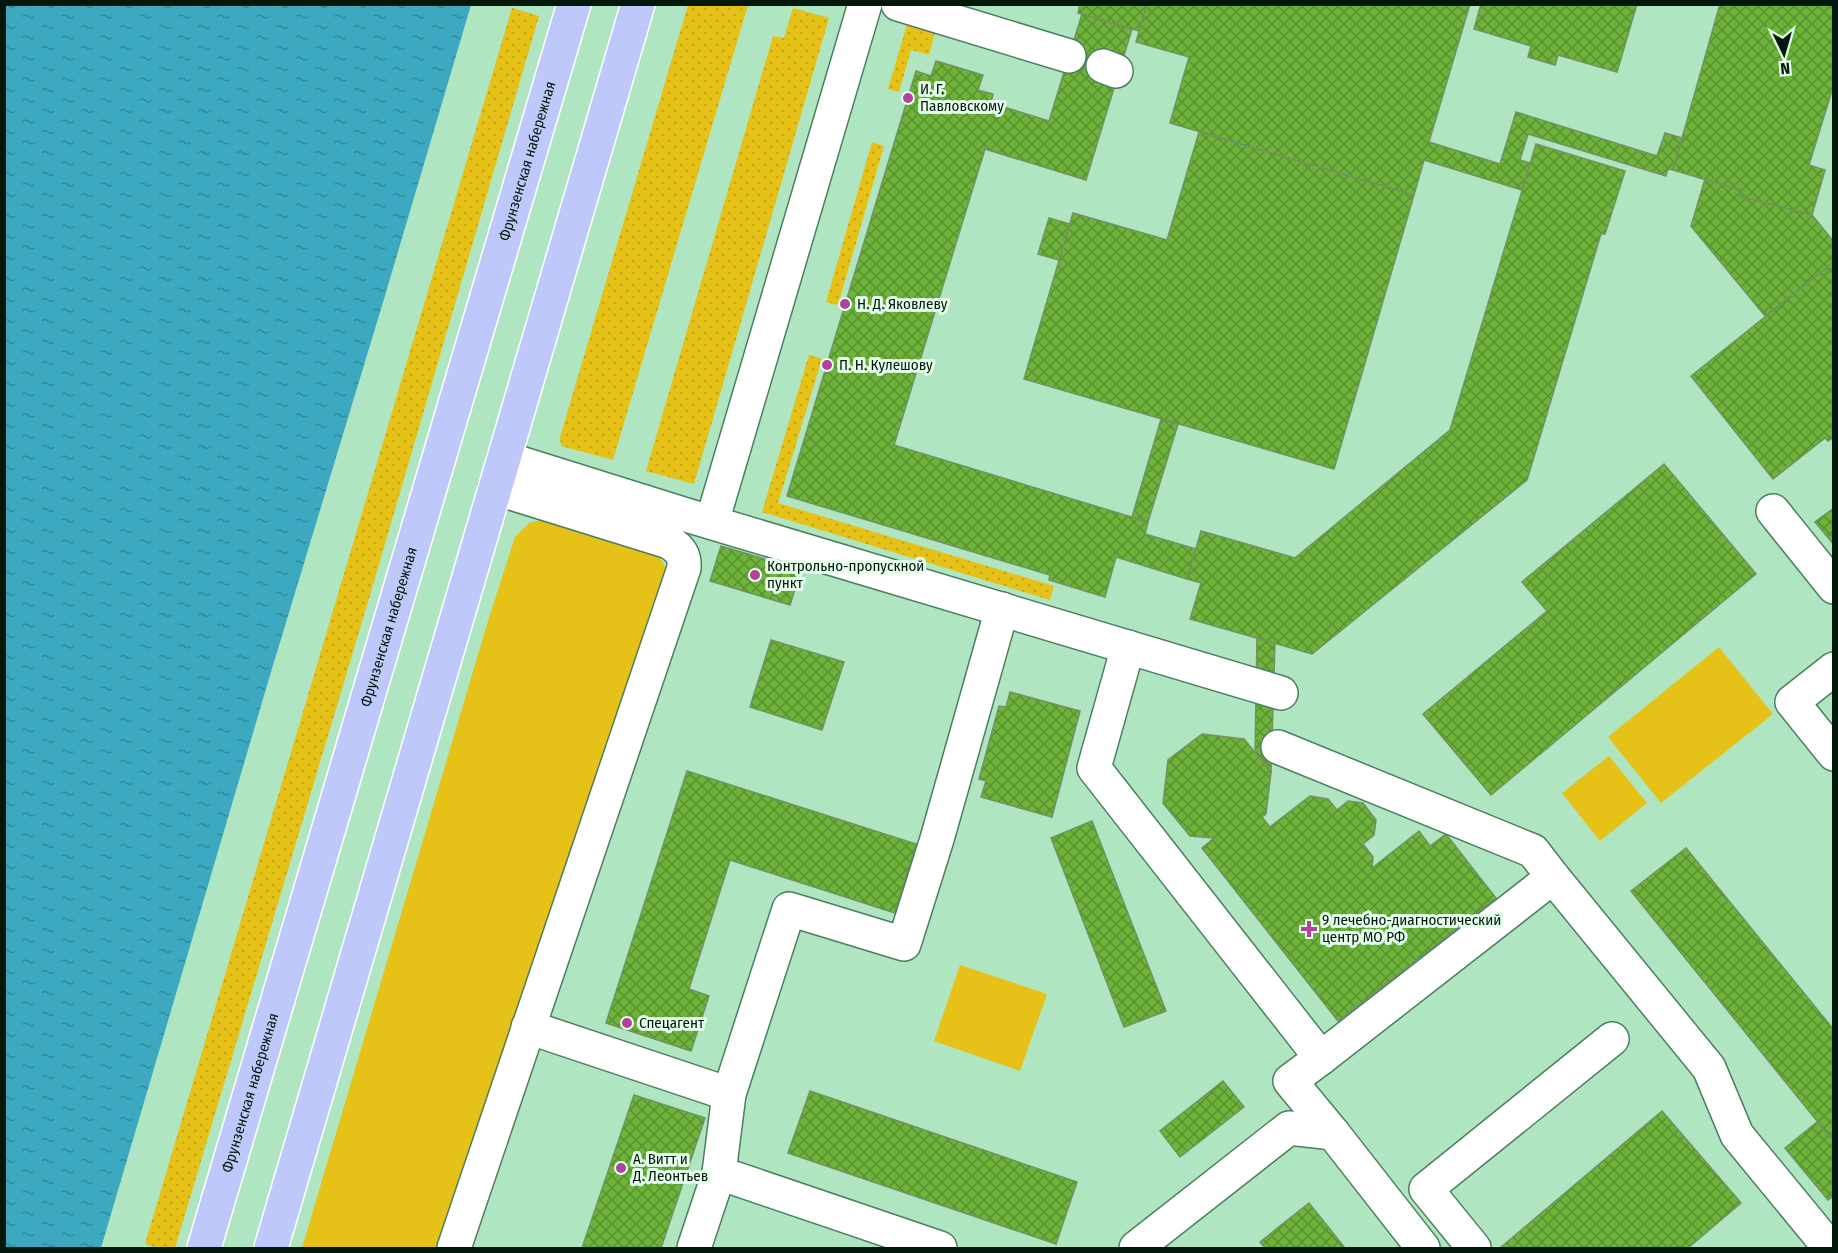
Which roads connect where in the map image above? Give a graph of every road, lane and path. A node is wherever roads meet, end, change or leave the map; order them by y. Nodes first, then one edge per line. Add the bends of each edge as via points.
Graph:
1 (574, 4) edge
2 (638, 4) edge
3 (865, 4) edge
4 (898, 4) edge
5 (1069, 56) dead end
6 (499, 473) junction
7 (1773, 511) dead end
8 (712, 522) junction
9 (1833, 587) edge
10 (1002, 609) junction
11 (1128, 647) junction
12 (1833, 669) edge
13 (1281, 693) dead end
14 (1278, 747) dead end
15 (1833, 754) edge
16 (1553, 877) junction
17 (528, 1027) junction
18 (1612, 1039) dead end
19 (1321, 1058) junction
20 (729, 1094) junction
21 (1333, 1133) junction
22 (719, 1173) junction
23 (1450, 1220) junction
24 (1422, 1246) edge
25 (204, 1248) edge
26 (271, 1248) edge
27 (454, 1248) edge
28 (694, 1248) edge
29 (940, 1248) edge
30 (1136, 1248) edge
31 (1474, 1248) edge
32 (1830, 1248) edge

1 - 25 main road, Фрунзенская набережная
2 - 6 main road
3 - 8 lane
4 - 5 lane
6 - 8 lane
6 - 17 lane via 669,542 682,552 684,560
6 - 26 main road
7 - 9 lane
8 - 10 lane
10 - 11 lane
10 - 20 lane via 904,944 789,909
11 - 13 lane
11 - 19 lane via 1094,768
12 - 15 lane via 1792,702
14 - 16 lane via 1533,850
16 - 19 lane
16 - 32 lane via 1709,1068 1737,1135
17 - 20 lane
17 - 27 lane
18 - 23 lane via 1426,1189
19 - 21 lane via 1290,1081
20 - 22 lane
21 - 24 lane
21 - 30 lane via 1289,1128
22 - 28 lane
22 - 29 lane
23 - 24 lane
23 - 31 lane

